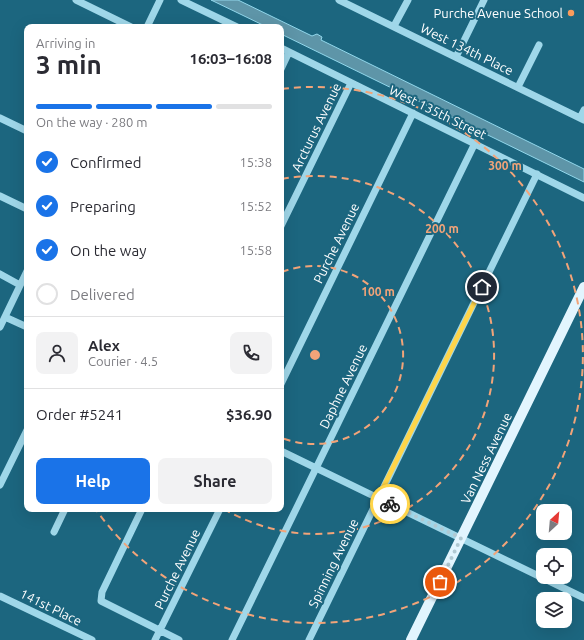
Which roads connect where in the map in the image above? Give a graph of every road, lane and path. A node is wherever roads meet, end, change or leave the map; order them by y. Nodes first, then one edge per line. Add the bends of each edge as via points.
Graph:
1 (76, 0) edge
2 (160, 0) edge
3 (181, 0) edge
4 (339, 0) edge
5 (408, 0) edge
6 (484, 0) edge
7 (125, 24) edge
8 (148, 24) edge
9 (225, 24) edge
10 (394, 26) junction
11 (539, 45) dead end
12 (284, 50) edge
13 (289, 52) junction
14 (456, 57) junction
15 (284, 63) edge
16 (351, 83) junction
17 (518, 87) junction
18 (584, 110) edge
19 (413, 113) junction
20 (0, 118) edge
21 (582, 119) edge
22 (24, 130) edge
23 (475, 143) junction
24 (537, 174) junction
25 (0, 196) edge
26 (584, 198) edge
27 (24, 208) edge
28 (284, 220) edge
29 (0, 274) edge
30 (24, 277) edge
31 (20, 285) junction
32 (584, 287) edge
33 (5, 316) junction
34 (24, 326) edge
35 (0, 327) edge
36 (284, 378) edge
37 (24, 436) edge
38 (284, 452) edge
39 (316, 468) junction
40 (0, 485) edge
41 (378, 498) junction
42 (64, 512) edge
43 (141, 512) edge
44 (219, 512) edge
45 (54, 532) dead end
46 (461, 538) junction
47 (0, 596) edge
48 (584, 598) edge
49 (160, 630) junction
50 (92, 640) edge
51 (155, 640) edge
52 (179, 640) edge
53 (232, 640) edge
54 (309, 640) edge
55 (411, 640) edge

1 - 7 street
2 - 8 street
3 - 9 street
4 - 10 street, West 134th Place
5 - 10 street
6 - 14 street
10 - 14 street, West 134th Place
11 - 17 street
12 - 13 street, West 135th Street
13 - 15 street
13 - 16 street, West 135th Street
14 - 17 street, West 134th Place
16 - 19 street, West 135th Street
16 - 28 street, Arcturus Avenue
17 - 21 street, West 134th Place
18 - 21 street
19 - 23 street, West 135th Street
19 - 36 street, Purche Avenue
20 - 22 street
23 - 24 street, West 135th Street
23 - 39 street, Daphne Avenue
24 - 26 street, West 135th Street
24 - 41 street, Spinning Avenue
25 - 27 street
29 - 31 street
30 - 31 street
31 - 33 street
32 - 46 main road, Van Ness Avenue
33 - 34 street
33 - 35 street
37 - 40 street
38 - 39 street
39 - 41 street
39 - 53 street, Daphne Avenue
41 - 46 street
41 - 54 street, Spinning Avenue
42 - 45 street
43 - 49 street via 104,587 101,601
44 - 49 street, Purche Avenue
46 - 48 street
46 - 55 main road, Van Ness Avenue
47 - 50 street, 141st Place
49 - 51 street, Purche Avenue
49 - 52 street

